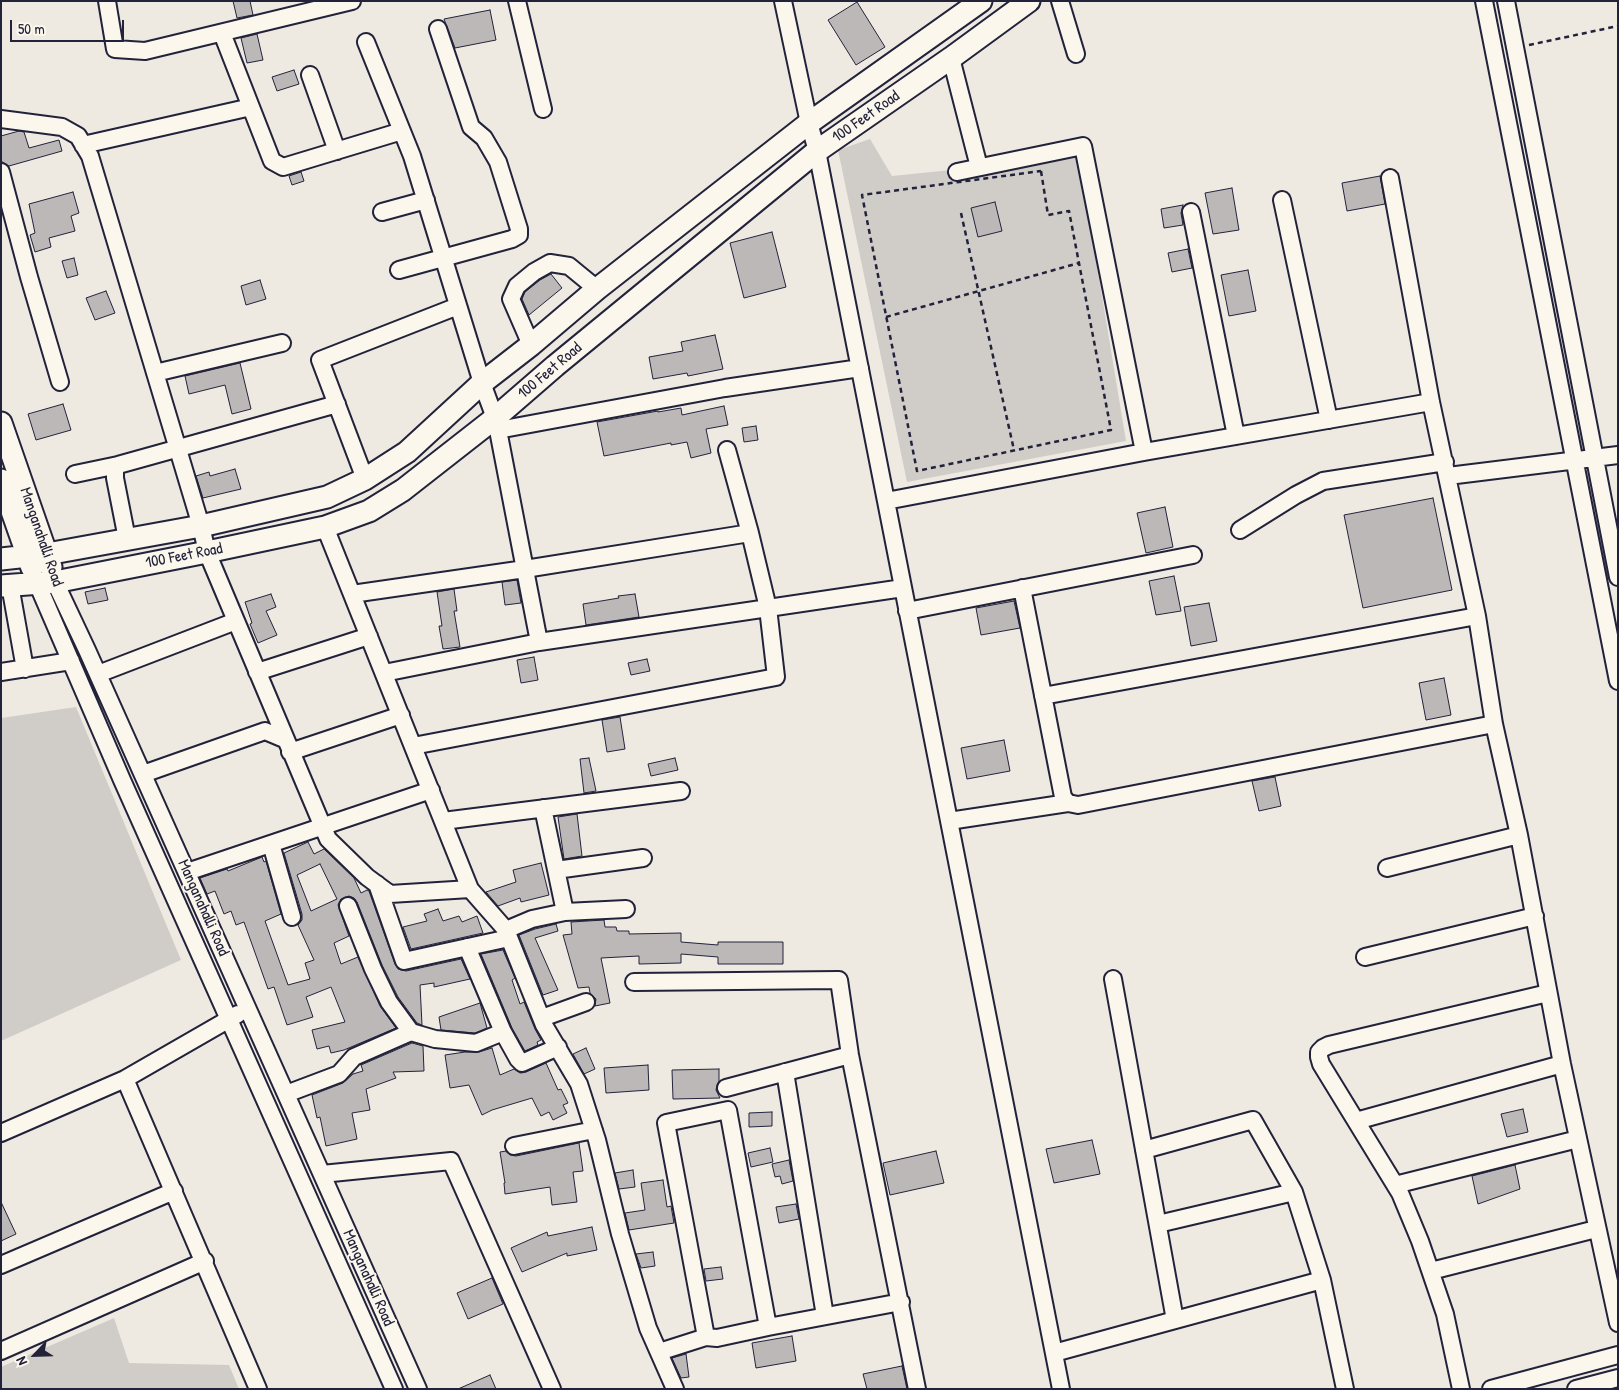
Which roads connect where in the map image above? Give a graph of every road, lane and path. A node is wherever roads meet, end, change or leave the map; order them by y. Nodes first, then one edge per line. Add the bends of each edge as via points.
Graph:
1 (107, 1) edge
2 (352, 1) edge
3 (517, 1) edge
4 (783, 1) edge
5 (981, 1) edge
6 (1029, 1) edge
7 (1060, 1) edge
8 (1484, 1) edge
9 (1506, 1) edge
10 (1618, 26) edge
11 (438, 29) dead end
12 (222, 33) junction
13 (366, 42) dead end
14 (1515, 48) junction
15 (1076, 54) dead end
16 (951, 58) junction
17 (310, 75) dead end
18 (251, 107) junction
19 (543, 109) dead end
20 (1, 120) edge
21 (809, 123) junction
22 (402, 131) junction
23 (83, 145) junction
24 (337, 151) junction
25 (817, 151) junction
26 (979, 167) junction
27 (1, 172) edge
28 (957, 172) dead end
29 (1390, 178) dead end
30 (426, 200) junction
31 (1282, 200) dead end
32 (382, 212) dead end
33 (1191, 212) dead end
34 (961, 213) dead end
35 (444, 258) junction
36 (1079, 263) junction
37 (399, 270) dead end
38 (597, 290) junction
39 (978, 291) junction
40 (458, 306) junction
41 (886, 317) junction
42 (282, 343) dead end
43 (532, 345) junction
44 (860, 368) junction
45 (155, 373) junction
46 (60, 382) dead end
47 (482, 384) junction
48 (1431, 402) junction
49 (337, 404) junction
50 (1329, 420) junction
51 (1, 423) edge
52 (497, 424) junction
53 (1236, 436) junction
54 (177, 448) junction
55 (727, 450) dead end
56 (1014, 450) junction
57 (1144, 452) junction
58 (1618, 455) edge
59 (1594, 457) junction
60 (1574, 461) junction
61 (118, 465) junction
62 (1446, 469) junction
63 (75, 474) dead end
64 (365, 479) junction
65 (1, 480) edge
66 (886, 501) junction
67 (201, 526) junction
68 (325, 527) junction
69 (1240, 530) dead end
70 (750, 532) junction
71 (127, 539) junction
72 (207, 552) junction
73 (38, 555) junction
74 (1193, 555) dead end
75 (1, 559) edge
76 (525, 569) junction
77 (1618, 577) edge
78 (46, 582) junction
79 (6, 585) edge
80 (903, 588) junction
81 (1022, 588) junction
82 (352, 594) junction
83 (768, 608) junction
84 (907, 611) junction
85 (1477, 616) junction
86 (236, 621) junction
87 (369, 636) junction
88 (539, 642) junction
89 (71, 662) junction
90 (25, 668) junction
91 (1, 672) edge
92 (257, 672) junction
93 (384, 673) junction
94 (98, 674) junction
95 (1618, 681) edge
96 (1043, 696) junction
97 (401, 715) junction
98 (1494, 724) junction
99 (287, 745) junction
100 (413, 746) junction
101 (143, 774) junction
102 (431, 790) junction
103 (681, 791) dead end
104 (1068, 803) junction
105 (543, 808) junction
106 (443, 821) junction
107 (949, 821) junction
108 (322, 826) junction
109 (1519, 835) junction
110 (271, 844) junction
111 (643, 858) dead end
112 (1387, 868) dead end
113 (556, 870) junction
114 (186, 872) junction
115 (377, 884) junction
116 (470, 888) junction
117 (348, 906) dead end
118 (626, 909) dead end
119 (565, 912) junction
120 (1535, 916) junction
121 (292, 917) dead end
122 (508, 934) junction
123 (467, 947) junction
124 (1365, 957) dead end
125 (1113, 979) dead end
126 (634, 982) dead end
127 (1548, 993) junction
128 (586, 1002) dead end
129 (248, 1009) junction
130 (542, 1018) junction
131 (228, 1019) junction
132 (411, 1032) junction
133 (503, 1032) junction
134 (558, 1047) junction
135 (850, 1055) junction
136 (1562, 1064) junction
137 (785, 1072) junction
138 (125, 1079) junction
139 (726, 1088) dead end
140 (286, 1094) junction
141 (1356, 1121) junction
142 (594, 1130) junction
143 (1, 1133) edge
144 (1578, 1139) junction
145 (514, 1146) dead end
146 (1144, 1150) junction
147 (322, 1174) junction
148 (1395, 1185) junction
149 (174, 1191) junction
150 (1294, 1192) junction
151 (1158, 1224) junction
152 (1596, 1229) junction
153 (205, 1261) junction
154 (1, 1265) edge
155 (1431, 1271) junction
156 (1322, 1280) junction
157 (901, 1302) junction
158 (825, 1316) junction
159 (1175, 1320) junction
160 (1618, 1323) edge
161 (768, 1327) junction
162 (706, 1337) junction
163 (1, 1351) edge
164 (658, 1352) junction
165 (1054, 1353) junction
166 (1618, 1356) edge
167 (1618, 1378) edge
168 (258, 1389) edge
169 (394, 1389) edge
170 (418, 1389) edge
171 (552, 1389) edge
172 (675, 1389) edge
173 (918, 1389) edge
174 (1061, 1389) edge
175 (1345, 1389) edge
176 (1461, 1389) edge
177 (1491, 1389) edge
178 (1576, 1389) edge

1 - 12 street via 115,49 145,52
2 - 12 street
3 - 19 street
4 - 21 street
5 - 21 main road, 100 Feet Road
6 - 16 main road, 100 Feet Road
7 - 15 street
8 - 60 street
9 - 14 street
10 - 14 path
11 - 35 street via 471,127 484,138 498,162 519,229 519,235 512,240
12 - 18 street
13 - 22 street
14 - 59 street
16 - 25 main road, 100 Feet Road
16 - 26 street
17 - 24 street
18 - 23 street
18 - 24 street via 272,161 283,167
20 - 23 street via 62,126 78,136
21 - 25 street
21 - 38 main road, 100 Feet Road
22 - 24 street
22 - 30 street
23 - 45 street via 90,156
25 - 44 street
25 - 52 main road, 100 Feet Road via 562,360
26 - 28 street
26 - 57 street via 1082,146
27 - 46 street
29 - 48 street
30 - 32 street
30 - 35 street
31 - 50 street
33 - 53 street
34 - 39 path
35 - 37 street
35 - 40 street
36 - 39 path
36 - 41 path via 1069,211 1048,215 1042,171 862,195
36 - 56 path via 1111,430
38 - 43 main road, 100 Feet Road
38 - 43 street via 569,266 550,263 534,272 518,286 511,299
39 - 41 path
39 - 56 path
40 - 47 street
40 - 49 street via 320,360
41 - 56 path via 917,471
42 - 45 street
43 - 47 main road, 100 Feet Road
44 - 52 street
44 - 66 street
45 - 54 street
47 - 52 street
47 - 64 main road, 100 Feet Road via 407,452
48 - 50 street
48 - 62 street
49 - 54 street
49 - 64 street
50 - 53 street
51 - 73 main road, Manganahalli Road
52 - 68 main road, 100 Feet Road via 369,511
52 - 76 street
53 - 57 street
54 - 61 street
54 - 67 street
55 - 70 street
57 - 66 street
58 - 59 street
59 - 60 street
59 - 77 street
60 - 62 street
60 - 95 street
61 - 63 street
61 - 71 street via 115,478
62 - 69 street via 1323,482
62 - 85 street
64 - 67 main road, 100 Feet Road via 327,497
65 - 73 main road, Manganahalli Road
66 - 80 street
67 - 71 main road, 100 Feet Road
67 - 72 street
68 - 72 main road, 100 Feet Road
68 - 82 street
70 - 76 street
70 - 83 street
71 - 73 main road, 100 Feet Road
72 - 78 main road, 100 Feet Road
72 - 86 street
73 - 75 main road, 100 Feet Road
73 - 78 main road, Manganahalli Road
74 - 81 street
76 - 82 street
76 - 88 street
78 - 79 main road, 100 Feet Road
78 - 89 street, Manganahalli Road
78 - 94 street, Manganahalli Road
79 - 90 street
80 - 83 street
80 - 84 street
81 - 84 street
81 - 96 street
82 - 87 street
83 - 88 street
83 - 100 street via 776,676
84 - 107 street
85 - 96 street
85 - 98 street
86 - 92 street
86 - 94 street
87 - 92 street
87 - 93 street
88 - 93 street
89 - 90 street
89 - 131 street, Manganahalli Road
90 - 91 street
92 - 99 street
93 - 97 street
94 - 101 street, Manganahalli Road
96 - 104 street via 1063,797
97 - 99 street
97 - 100 street
98 - 104 street via 1078,805
98 - 109 street
99 - 101 street via 266,731
99 - 108 street
100 - 102 street
101 - 114 street, Manganahalli Road
102 - 106 street
102 - 108 street
103 - 105 street
104 - 107 street
105 - 106 street
105 - 113 street
106 - 116 street
107 - 165 street
108 - 110 street
108 - 115 street via 328,839
109 - 112 street
109 - 120 street
110 - 114 street
110 - 121 street
111 - 113 street
113 - 119 street
114 - 129 street, Manganahalli Road
115 - 116 street via 390,894
115 - 123 street via 404,961
116 - 122 street
117 - 132 street via 373,970 389,1002
118 - 119 street
119 - 122 street via 532,919
120 - 124 street
120 - 127 street
122 - 123 street
122 - 130 street
123 - 133 street
125 - 146 street
126 - 135 street via 839,980
127 - 136 street
127 - 141 street via 1323,1048 1319,1052 1321,1064
128 - 130 street
129 - 131 street
129 - 140 street, Manganahalli Road
130 - 134 street
131 - 138 street
131 - 169 street, Manganahalli Road
132 - 133 street via 435,1039 476,1043
132 - 140 street via 354,1057 340,1074
133 - 134 street via 522,1063
134 - 142 street via 579,1084
135 - 137 street
135 - 157 street
136 - 141 street
136 - 144 street
137 - 139 street
137 - 158 street
138 - 143 street
138 - 149 street
140 - 147 street, Manganahalli Road
141 - 148 street
142 - 145 street
142 - 164 street via 623,1243
144 - 148 street
144 - 152 street
146 - 150 street via 1253,1120
146 - 151 street
147 - 170 street, Manganahalli Road
147 - 171 street via 451,1161
148 - 155 street
149 - 153 street
149 - 154 street
150 - 151 street
150 - 156 street
151 - 159 street
152 - 155 street
152 - 160 street
153 - 163 street
153 - 168 street
155 - 176 street via 1446,1314
156 - 159 street
156 - 175 street
157 - 158 street
157 - 173 street
158 - 161 street
159 - 165 street
161 - 162 street via 717,1338
161 - 162 street via 728,1110 666,1123
162 - 164 street
164 - 172 street
165 - 174 street
166 - 177 street
167 - 178 street

